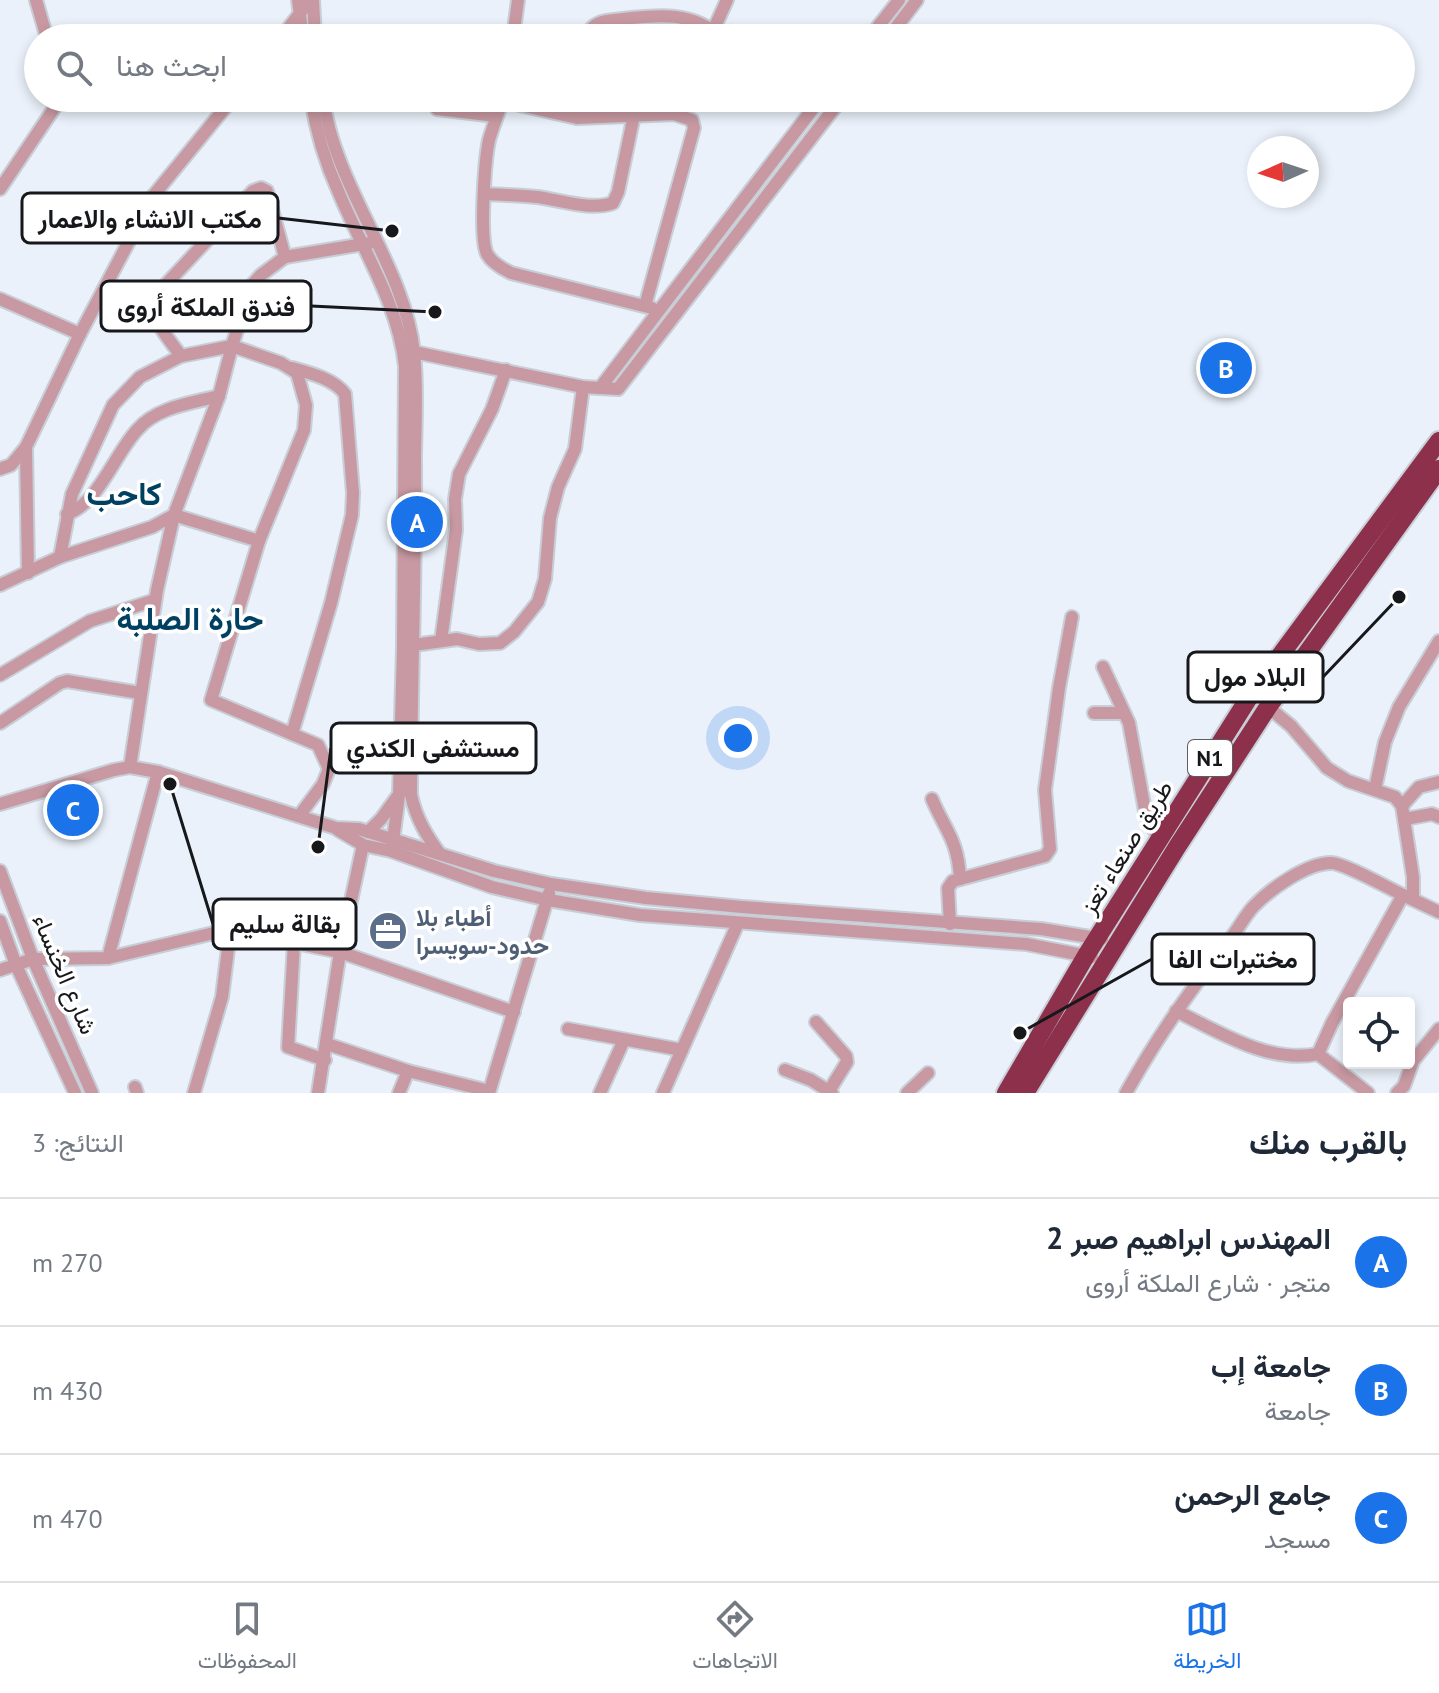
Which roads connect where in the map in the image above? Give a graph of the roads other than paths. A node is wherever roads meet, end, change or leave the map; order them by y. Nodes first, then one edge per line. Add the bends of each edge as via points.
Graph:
1 (36, 0) edge
2 (298, 0) edge
3 (311, 0) edge
4 (518, 0) edge
5 (727, 0) edge
6 (899, 0) edge
7 (917, 0) edge
8 (300, 14) junction
9 (43, 24) edge
10 (292, 24) edge
11 (301, 24) edge
12 (314, 24) edge
13 (515, 24) edge
14 (598, 24) edge
15 (698, 24) edge
16 (720, 24) edge
17 (880, 24) edge
18 (899, 24) edge
19 (52, 112) edge
20 (222, 112) edge
21 (313, 112) edge
22 (326, 112) edge
23 (462, 112) edge
24 (498, 112) edge
25 (552, 112) edge
26 (578, 112) edge
27 (808, 112) edge
28 (831, 112) edge
29 (634, 115) junction
30 (496, 116) junction
31 (577, 118) junction
32 (0, 189) edge
33 (485, 194) junction
34 (370, 243) junction
35 (285, 257) junction
36 (0, 299) edge
37 (645, 306) junction
38 (658, 310) junction
39 (674, 315) junction
40 (80, 334) junction
41 (232, 346) junction
42 (414, 352) junction
43 (181, 356) junction
44 (292, 368) junction
45 (506, 370) junction
46 (583, 387) junction
47 (600, 388) junction
48 (219, 396) junction
49 (1439, 441) edge
50 (26, 447) junction
51 (0, 469) edge
52 (1439, 469) edge
53 (67, 514) junction
54 (174, 515) junction
55 (259, 541) junction
56 (60, 557) junction
57 (28, 573) junction
58 (0, 585) edge
59 (155, 600) junction
60 (1072, 617) dead end
61 (441, 641) junction
62 (1439, 641) edge
63 (414, 645) junction
64 (1103, 667) dead end
65 (0, 675) edge
66 (140, 693) junction
67 (1268, 707) junction
68 (1094, 713) dead end
69 (1122, 713) junction
70 (0, 723) edge
71 (292, 734) junction
72 (130, 767) junction
73 (158, 772) junction
74 (1439, 782) edge
75 (1375, 789) junction
76 (405, 795) junction
77 (932, 799) dead end
78 (0, 804) edge
79 (1403, 812) junction
80 (299, 816) junction
81 (1439, 817) edge
82 (366, 838) junction
83 (1159, 838) junction
84 (392, 846) junction
85 (441, 855) junction
86 (0, 871) edge
87 (960, 879) junction
88 (551, 884) junction
89 (1408, 897) junction
90 (548, 900) junction
91 (1439, 912) edge
92 (0, 921) edge
93 (738, 923) junction
94 (950, 924) junction
95 (230, 933) junction
96 (1098, 937) junction
97 (294, 943) junction
98 (340, 952) junction
99 (1087, 954) junction
100 (1110, 955) junction
101 (108, 958) junction
102 (33, 959) junction
103 (16, 965) junction
104 (0, 970) edge
105 (1176, 1011) junction
106 (514, 1012) junction
107 (816, 1022) dead end
108 (568, 1029) dead end
109 (1439, 1029) edge
110 (624, 1040) junction
111 (327, 1044) junction
112 (682, 1050) junction
113 (1318, 1054) junction
114 (325, 1060) junction
115 (785, 1070) dead end
116 (408, 1071) junction
117 (928, 1073) dead end
118 (489, 1092) edge
119 (830, 1092) edge
120 (75, 1093) edge
121 (92, 1093) edge
122 (194, 1093) edge
123 (318, 1093) edge
124 (399, 1093) edge
125 (600, 1093) edge
126 (663, 1093) edge
127 (907, 1093) edge
128 (1006, 1093) edge
129 (1025, 1093) edge
130 (1126, 1093) edge
131 (1368, 1093) edge
132 (1397, 1093) edge

1 - 9 street
2 - 8 street
3 - 8 street
3 - 12 street
4 - 13 street
5 - 16 street
6 - 17 street
7 - 18 street
8 - 10 street
8 - 11 street
14 - 15 street via 652,15
19 - 32 street
20 - 40 street via 153,196
21 - 34 street via 339,194
22 - 34 street via 339,163
23 - 30 street
24 - 30 street
25 - 31 street
26 - 31 street
27 - 38 street
28 - 39 street
29 - 31 street
29 - 33 street via 613,203
29 - 37 street via 684,115 694,128
30 - 33 street
33 - 37 street via 487,254 500,267
34 - 35 street
34 - 42 street via 405,313
34 - 76 street via 402,337 405,366
35 - 41 street via 251,286
35 - 43 street via 267,191 253,191 153,302 153,315
36 - 40 street
37 - 38 street
38 - 39 street
38 - 47 street
39 - 47 street via 618,389
40 - 50 street
41 - 43 street
41 - 44 street
41 - 48 street
42 - 45 street
42 - 63 street
43 - 53 street via 140,377 113,405
44 - 55 street via 306,419
44 - 71 street via 328,381 345,394 353,493 340,568
45 - 46 street
45 - 61 street via 459,474
46 - 47 street
46 - 61 street via 575,449 550,518 538,602 500,643
48 - 53 street via 167,410 138,428 83,507
48 - 54 street
49 - 83 highway, طريق صنعاء تعز / N1 via 1250,696
50 - 51 street via 11,465
50 - 57 street
52 - 67 highway, طريق صنعاء تعز / N1
53 - 56 street
54 - 55 street
54 - 56 street
54 - 59 street
55 - 71 street via 211,700
56 - 57 street
57 - 58 street
59 - 65 street via 90,621
59 - 66 street
60 - 87 street via 1045,790 1050,849 1045,856
61 - 63 street
62 - 75 street via 1399,707
63 - 76 street
64 - 69 street
66 - 70 street via 67,681
66 - 72 street
67 - 75 street via 1327,768
67 - 100 highway, طريق صنعاء تعز / N1
68 - 69 street
69 - 83 street via 1129,723 1146,816
71 - 80 street via 318,745 329,769
72 - 73 street
72 - 78 street
73 - 80 street
73 - 101 street
74 - 79 street via 1419,787
75 - 79 street via 1395,797
76 - 82 street
76 - 84 street
76 - 85 street
77 - 87 street via 953,837
79 - 81 street
79 - 89 street via 1413,877
80 - 82 street
82 - 84 street
82 - 98 street
83 - 96 highway, طريق صنعاء تعز / N1
84 - 85 street
84 - 90 street via 492,887
85 - 88 street
86 - 102 street, شارع الخنساء
87 - 94 street via 948,888
88 - 90 street
88 - 94 street via 660,899
89 - 91 street
89 - 105 street via 1340,864 1303,870 1252,908
89 - 113 street
90 - 93 street
90 - 106 street
92 - 103 street, شارع الخنساء
93 - 99 street via 1012,942
93 - 112 street
94 - 96 street
95 - 97 street
95 - 101 street
95 - 122 street via 222,997
96 - 99 highway, طريق صنعاء تعز / N1
96 - 100 street
97 - 98 street
97 - 114 street via 288,1047
98 - 106 street
98 - 111 street
99 - 100 street
99 - 128 highway, طريق صنعاء تعز / N1
100 - 129 highway, طريق صنعاء تعز / N1
101 - 102 street
102 - 103 street
102 - 121 street, شارع الخنساء
103 - 104 street
103 - 120 street, شارع الخنساء
105 - 113 street via 1274,1055
105 - 130 street
106 - 118 street
107 - 119 street via 846,1056
108 - 110 street
109 - 132 street via 1413,1061
110 - 112 street
110 - 125 street
111 - 114 street
111 - 116 street
112 - 126 street
113 - 131 street
114 - 123 street
115 - 119 street
116 - 118 street
116 - 124 street
117 - 127 street

